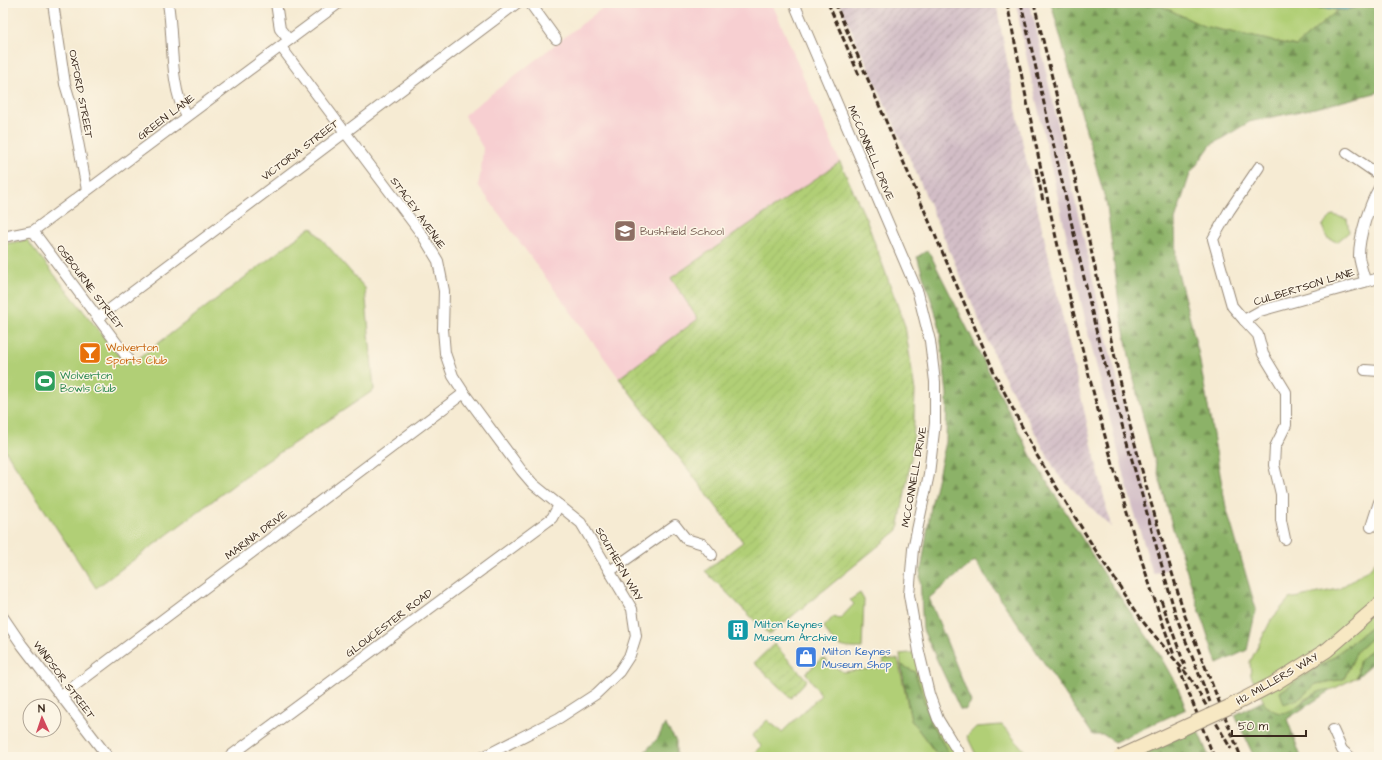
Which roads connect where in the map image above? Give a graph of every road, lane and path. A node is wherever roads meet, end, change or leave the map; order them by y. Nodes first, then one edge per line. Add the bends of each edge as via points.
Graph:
1 (53, 3) edge
2 (168, 3) edge
3 (276, 3) edge
4 (339, 3) edge
5 (517, 3) edge
6 (530, 3) edge
7 (794, 3) edge
8 (556, 39) dead end
9 (289, 40) junction
10 (281, 47) junction
11 (186, 116) junction
12 (344, 132) junction
13 (1347, 153) dead end
14 (1259, 166) dead end
15 (1379, 175) edge
16 (1379, 188) edge
17 (87, 190) junction
18 (33, 232) junction
19 (3, 237) edge
20 (1379, 278) edge
21 (1365, 280) junction
22 (98, 318) junction
23 (1244, 320) junction
24 (127, 356) dead end
25 (1366, 370) dead end
26 (1379, 371) edge
27 (464, 393) junction
28 (1379, 502) edge
29 (559, 505) junction
30 (1371, 527) dead end
31 (1284, 539) dead end
32 (712, 555) dead end
33 (610, 571) junction
34 (1379, 606) edge
35 (3, 617) edge
36 (61, 696) junction
37 (1333, 730) dead end
38 (1133, 753) edge
39 (108, 757) edge
40 (229, 757) edge
41 (482, 757) edge
42 (960, 757) edge
43 (1120, 757) edge
44 (1350, 757) edge

1 - 17 street, OXFORD STREET via 65,84
2 - 11 street via 171,46 180,105
3 - 9 street via 280,29
4 - 9 street, GREEN LANE
5 - 12 street, VICTORIA STREET
6 - 8 street
7 - 42 street, MCCONNELL DRIVE via 918,293 930,341 936,423 929,474 913,549 909,595 919,652 930,694 938,719
9 - 10 street, GREEN LANE
10 - 11 street, GREEN LANE
10 - 12 street, STACEY AVENUE
11 - 17 street, GREEN LANE
12 - 22 street, VICTORIA STREET
12 - 27 street, STACEY AVENUE via 423,236 438,261 444,291 445,353 453,376
13 - 15 street
14 - 23 street via 1213,239 1232,306
16 - 21 street via 1371,201 1359,249
17 - 18 street, GREEN LANE
18 - 19 street, GREEN LANE
18 - 22 street, OSBOURNE STREET
20 - 21 street, CULBERTSON LANE
21 - 23 street, CULBERTSON LANE via 1260,311
22 - 24 street, OSBOURNE STREET
23 - 31 street via 1258,334 1263,354 1286,392 1286,425 1275,447 1274,465 1281,494
25 - 26 street
27 - 29 street, STACEY AVENUE via 521,470 533,484
27 - 36 street, MARINA DRIVE
28 - 30 street
29 - 33 street, SOUTHERN WAY via 582,523
29 - 40 street, GLOUCESTER ROAD via 552,518
32 - 33 street via 703,544 686,539 675,525
33 - 41 street, SOUTHERN WAY via 632,609 636,636 630,655 619,672 596,694 559,718
34 - 38 street, H2 MILLERS WAY, bridge via 1327,650 1275,683
35 - 36 street, WINDSOR STREET
36 - 39 street, WINDSOR STREET
37 - 44 street via 1342,750
38 - 43 street, H2 MILLERS WAY, bridge

